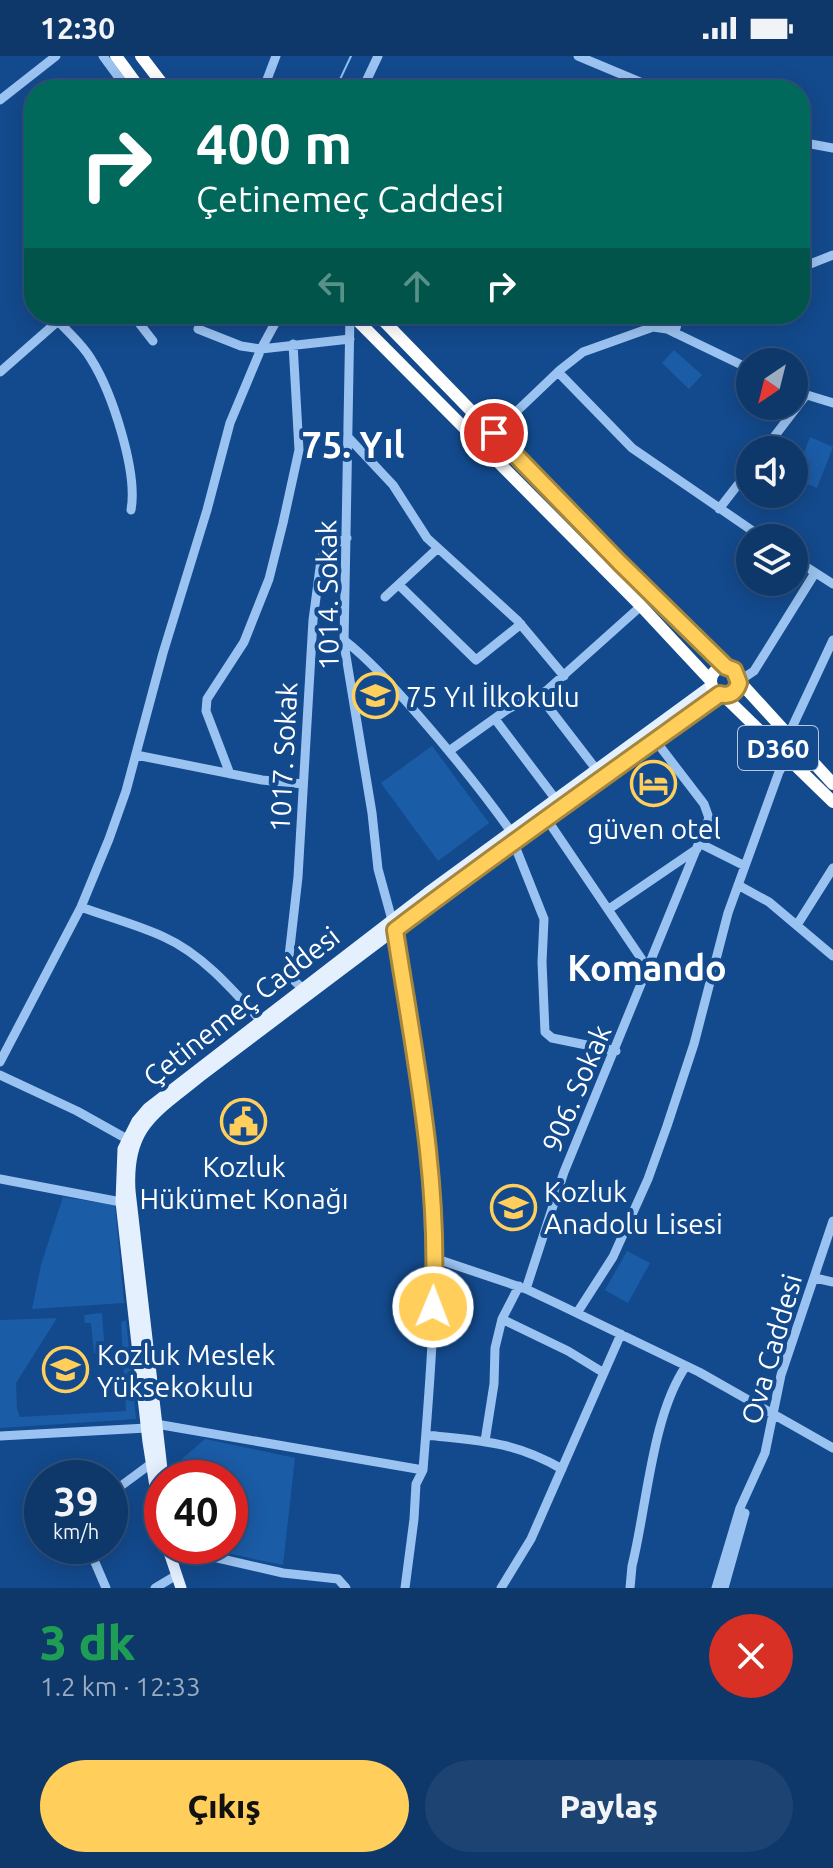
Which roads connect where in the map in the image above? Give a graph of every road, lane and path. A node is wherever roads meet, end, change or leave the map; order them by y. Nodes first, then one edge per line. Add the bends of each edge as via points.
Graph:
1 (56, 56) edge
2 (103, 56) edge
3 (116, 56) edge
4 (141, 56) edge
5 (276, 56) edge
6 (378, 56) edge
7 (578, 56) edge
8 (25, 80) edge
9 (121, 80) edge
10 (134, 80) edge
11 (159, 80) edge
12 (267, 80) edge
13 (367, 80) edge
14 (635, 80) edge
15 (24, 81) edge
16 (0, 100) edge
17 (810, 144) edge
18 (833, 148) edge
19 (833, 255) edge
20 (810, 264) edge
21 (55, 324) edge
22 (66, 324) edge
23 (140, 324) edge
24 (275, 324) edge
25 (351, 324) edge
26 (361, 324) edge
27 (387, 324) edge
28 (677, 324) edge
29 (198, 329) dead end
30 (675, 333) junction
31 (350, 339) junction
32 (153, 341) dead end
33 (293, 344) junction
34 (261, 349) junction
35 (736, 362) edge
36 (0, 372) edge
37 (558, 372) junction
38 (808, 396) edge
39 (833, 403) edge
40 (787, 420) edge
41 (494, 433) junction
42 (775, 436) edge
43 (348, 437) junction
44 (736, 487) edge
45 (719, 509) junction
46 (131, 510) dead end
47 (742, 524) edge
48 (347, 538) junction
49 (438, 548) junction
50 (808, 568) edge
51 (815, 573) junction
52 (833, 584) edge
53 (400, 586) junction
54 (385, 597) dead end
55 (641, 606) junction
56 (521, 624) junction
57 (344, 640) junction
58 (833, 640) edge
59 (726, 667) junction
60 (564, 676) junction
61 (739, 681) junction
62 (717, 688) junction
63 (539, 695) junction
64 (495, 719) junction
65 (788, 736) junction
66 (655, 740) junction
67 (449, 751) junction
68 (136, 755) junction
69 (788, 757) junction
70 (596, 769) junction
71 (230, 774) junction
72 (303, 784) junction
73 (833, 784) edge
74 (557, 801) junction
75 (833, 802) edge
76 (546, 818) junction
77 (512, 837) junction
78 (698, 846) junction
79 (745, 866) junction
80 (833, 868) edge
81 (738, 885) junction
82 (81, 907) junction
83 (609, 909) junction
84 (393, 925) junction
85 (797, 925) junction
86 (833, 956) edge
87 (649, 970) junction
88 (302, 988) junction
89 (260, 1020) junction
90 (616, 1051) junction
91 (0, 1062) edge
92 (0, 1075) edge
93 (127, 1139) junction
94 (0, 1179) edge
95 (121, 1202) junction
96 (833, 1221) edge
97 (434, 1258) junction
98 (815, 1278) junction
99 (833, 1282) edge
100 (522, 1288) junction
101 (577, 1313) junction
102 (502, 1319) junction
103 (621, 1334) junction
104 (686, 1366) junction
105 (604, 1373) junction
106 (773, 1412) junction
107 (152, 1426) junction
108 (426, 1435) junction
109 (0, 1436) edge
110 (485, 1441) junction
111 (833, 1448) edge
112 (152, 1460) edge
113 (159, 1460) edge
114 (562, 1469) junction
115 (423, 1470) junction
116 (750, 1490) junction
117 (96, 1564) edge
118 (172, 1564) edge
119 (244, 1564) edge
120 (175, 1576) junction
121 (106, 1588) edge
122 (155, 1588) edge
123 (181, 1588) edge
124 (346, 1588) edge
125 (405, 1588) edge
126 (501, 1588) edge
127 (630, 1588) edge
128 (716, 1588) edge
129 (724, 1588) edge

1 - 8 street
2 - 9 street
3 - 10 highway
4 - 11 highway
5 - 12 street
6 - 13 street
7 - 14 street
15 - 16 street
17 - 18 street
19 - 20 street
21 - 36 street
22 - 46 street via 90,357 117,418 132,483
23 - 32 street
24 - 34 street
25 - 31 street, 1014. Sokak
26 - 55 highway, D360
27 - 41 highway
28 - 30 street
29 - 34 street
30 - 35 street
30 - 37 street via 653,327 630,333 583,352
31 - 33 street
31 - 43 street, 1014. Sokak
33 - 34 street
33 - 71 street via 299,450 283,523 269,579 244,642 207,699 206,711
34 - 68 street via 230,423
37 - 41 street
37 - 45 street via 632,448
38 - 39 street
40 - 42 street
41 - 59 highway
43 - 48 street, 1014. Sokak
43 - 49 street via 393,485
44 - 45 street
45 - 47 street
48 - 57 street, 1014. Sokak
48 - 72 street, 1017. Sokak via 325,549 321,560
49 - 53 street
49 - 56 street
50 - 51 street
51 - 52 street
51 - 61 street via 754,671
53 - 54 street
53 - 56 street via 476,660
55 - 60 street
55 - 62 highway, D360
56 - 60 street
57 - 67 street
57 - 84 street, 1014. Sokak via 378,869
58 - 65 street
59 - 61 highway
59 - 62 highway via 717,670
60 - 63 street
61 - 62 highway via 735,692
61 - 65 highway, D360
62 - 66 main road, Çetinemeç Caddesi
62 - 69 highway, D360
62 - 70 main road, Çetinemeç Caddesi
63 - 64 street
63 - 70 street
64 - 67 street
64 - 74 street
65 - 73 highway, D360
66 - 76 main road, Çetinemeç Caddesi
66 - 78 street, 906. Sokak via 704,804 709,818
67 - 77 street
68 - 71 street
68 - 82 street
69 - 75 highway, D360
69 - 79 street
70 - 74 main road, Çetinemeç Caddesi
71 - 72 street
72 - 88 street, 1017. Sokak via 288,965 288,975
74 - 77 main road, Çetinemeç Caddesi
76 - 77 main road, Çetinemeç Caddesi
76 - 83 street
77 - 84 main road, Çetinemeç Caddesi
77 - 90 street via 544,919 545,1032
78 - 79 street
78 - 83 street
78 - 87 street, 906. Sokak
79 - 81 street
80 - 85 street
81 - 85 street
81 - 101 street via 662,1140 613,1257
82 - 89 street via 166,938 231,987
82 - 91 street
83 - 87 street
84 - 88 main road, Çetinemeç Caddesi
84 - 97 street, 1014. Sokak via 423,1125
84 - 107 main road, Çetinemeç Caddesi via 153,1115 139,1133 129,1167
85 - 86 street
87 - 90 street, 906. Sokak
88 - 89 main road, Çetinemeç Caddesi
89 - 93 main road, Çetinemeç Caddesi via 148,1108
90 - 100 street, 906. Sokak
92 - 93 street
93 - 95 main road, Çetinemeç Caddesi
94 - 95 street
95 - 107 main road, Çetinemeç Caddesi
96 - 98 street, Ova Caddesi
97 - 100 street
97 - 108 street, 1014. Sokak
98 - 99 street
98 - 106 street, Ova Caddesi
100 - 101 street
100 - 102 street, 906. Sokak
101 - 103 street
102 - 105 street
102 - 110 street, 906. Sokak
103 - 104 street
103 - 105 street
104 - 106 street
104 - 127 street via 662,1418
105 - 114 street
106 - 111 street
106 - 116 street, Ova Caddesi
107 - 109 street
107 - 112 main road, Çetinemeç Caddesi
107 - 113 main road, Çetinemeç Caddesi
107 - 115 street
108 - 110 street
108 - 115 street, 1014. Sokak
110 - 114 street via 508,1444
114 - 126 street via 531,1539
115 - 125 street, 1014. Sokak via 416,1484
116 - 128 street, Ova Caddesi
116 - 129 street, Ova Caddesi
117 - 121 street
118 - 120 main road
119 - 124 street via 338,1579
120 - 122 street
120 - 123 main road

